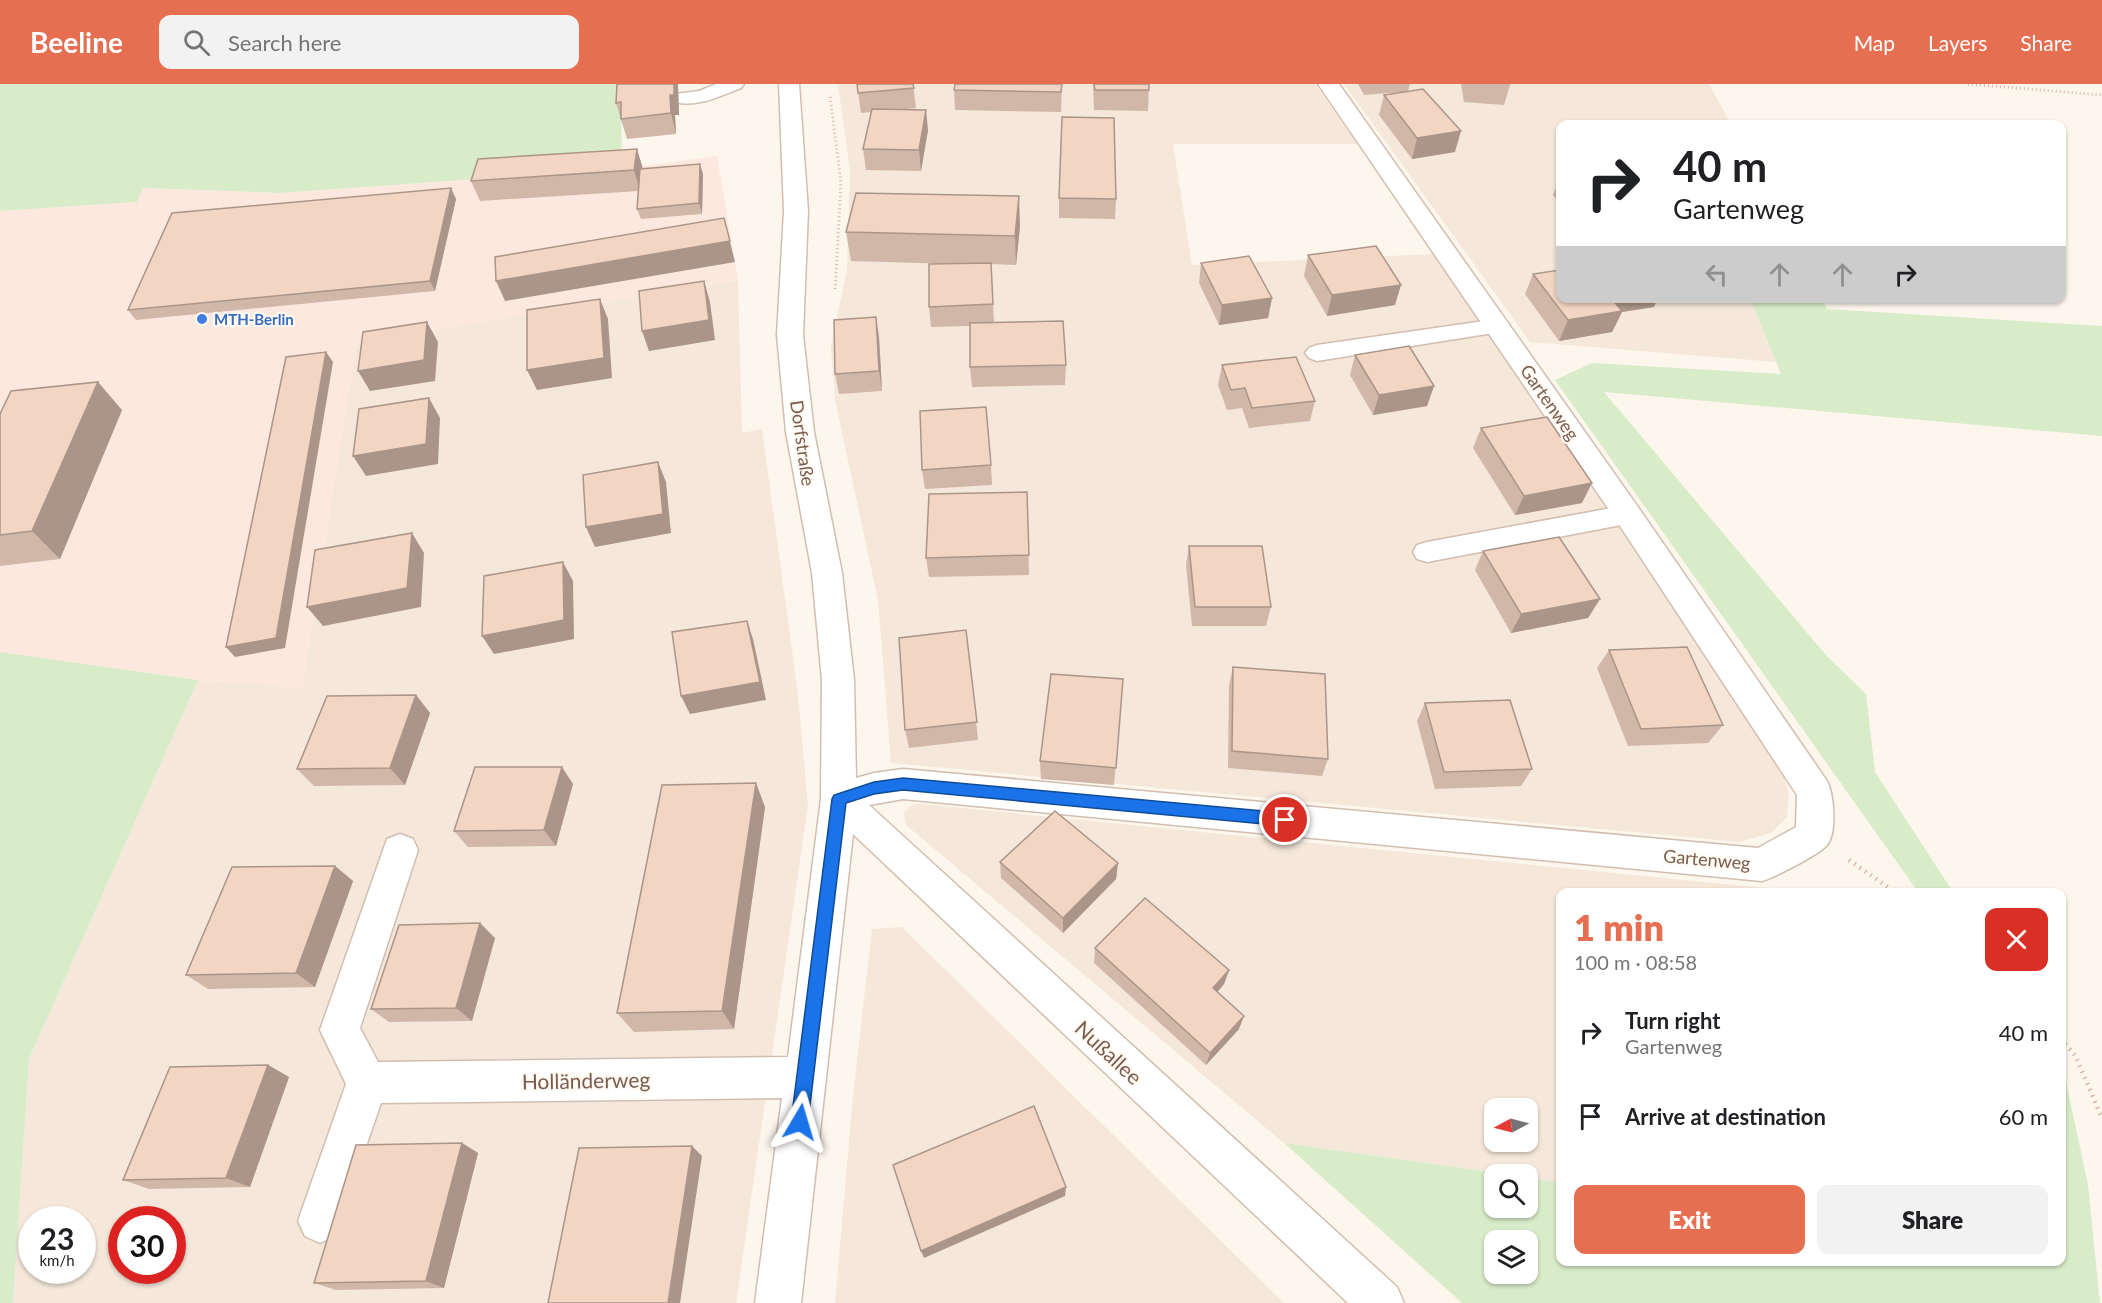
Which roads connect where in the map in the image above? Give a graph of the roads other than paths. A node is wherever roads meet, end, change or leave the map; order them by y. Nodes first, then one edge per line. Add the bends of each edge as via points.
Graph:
1 (734, 84) edge
2 (789, 84) edge
3 (1328, 84) edge
4 (682, 98) dead end
5 (1498, 327) junction
6 (1317, 353) dead end
7 (1628, 515) junction
8 (1427, 552) dead end
9 (839, 799) junction
10 (400, 850) dead end
11 (805, 1077) junction
12 (367, 1083) junction
13 (320, 1221) dead end
14 (778, 1303) edge
15 (1381, 1303) edge

1 - 4 lane via 702,96
2 - 9 street, Dorfstraße via 796,211 790,335 800,432 831,609 838,680
3 - 5 street, Gartenweg
5 - 6 lane
5 - 7 street, Gartenweg
7 - 8 lane
7 - 9 street, Gartenweg via 1815,792 1814,835 1762,865 903,784
9 - 11 street, Dorfstraße
9 - 15 street, Nußallee
10 - 12 street via 340,1030
11 - 12 street, Holländerweg
11 - 14 street, Dorfstraße
12 - 13 street

